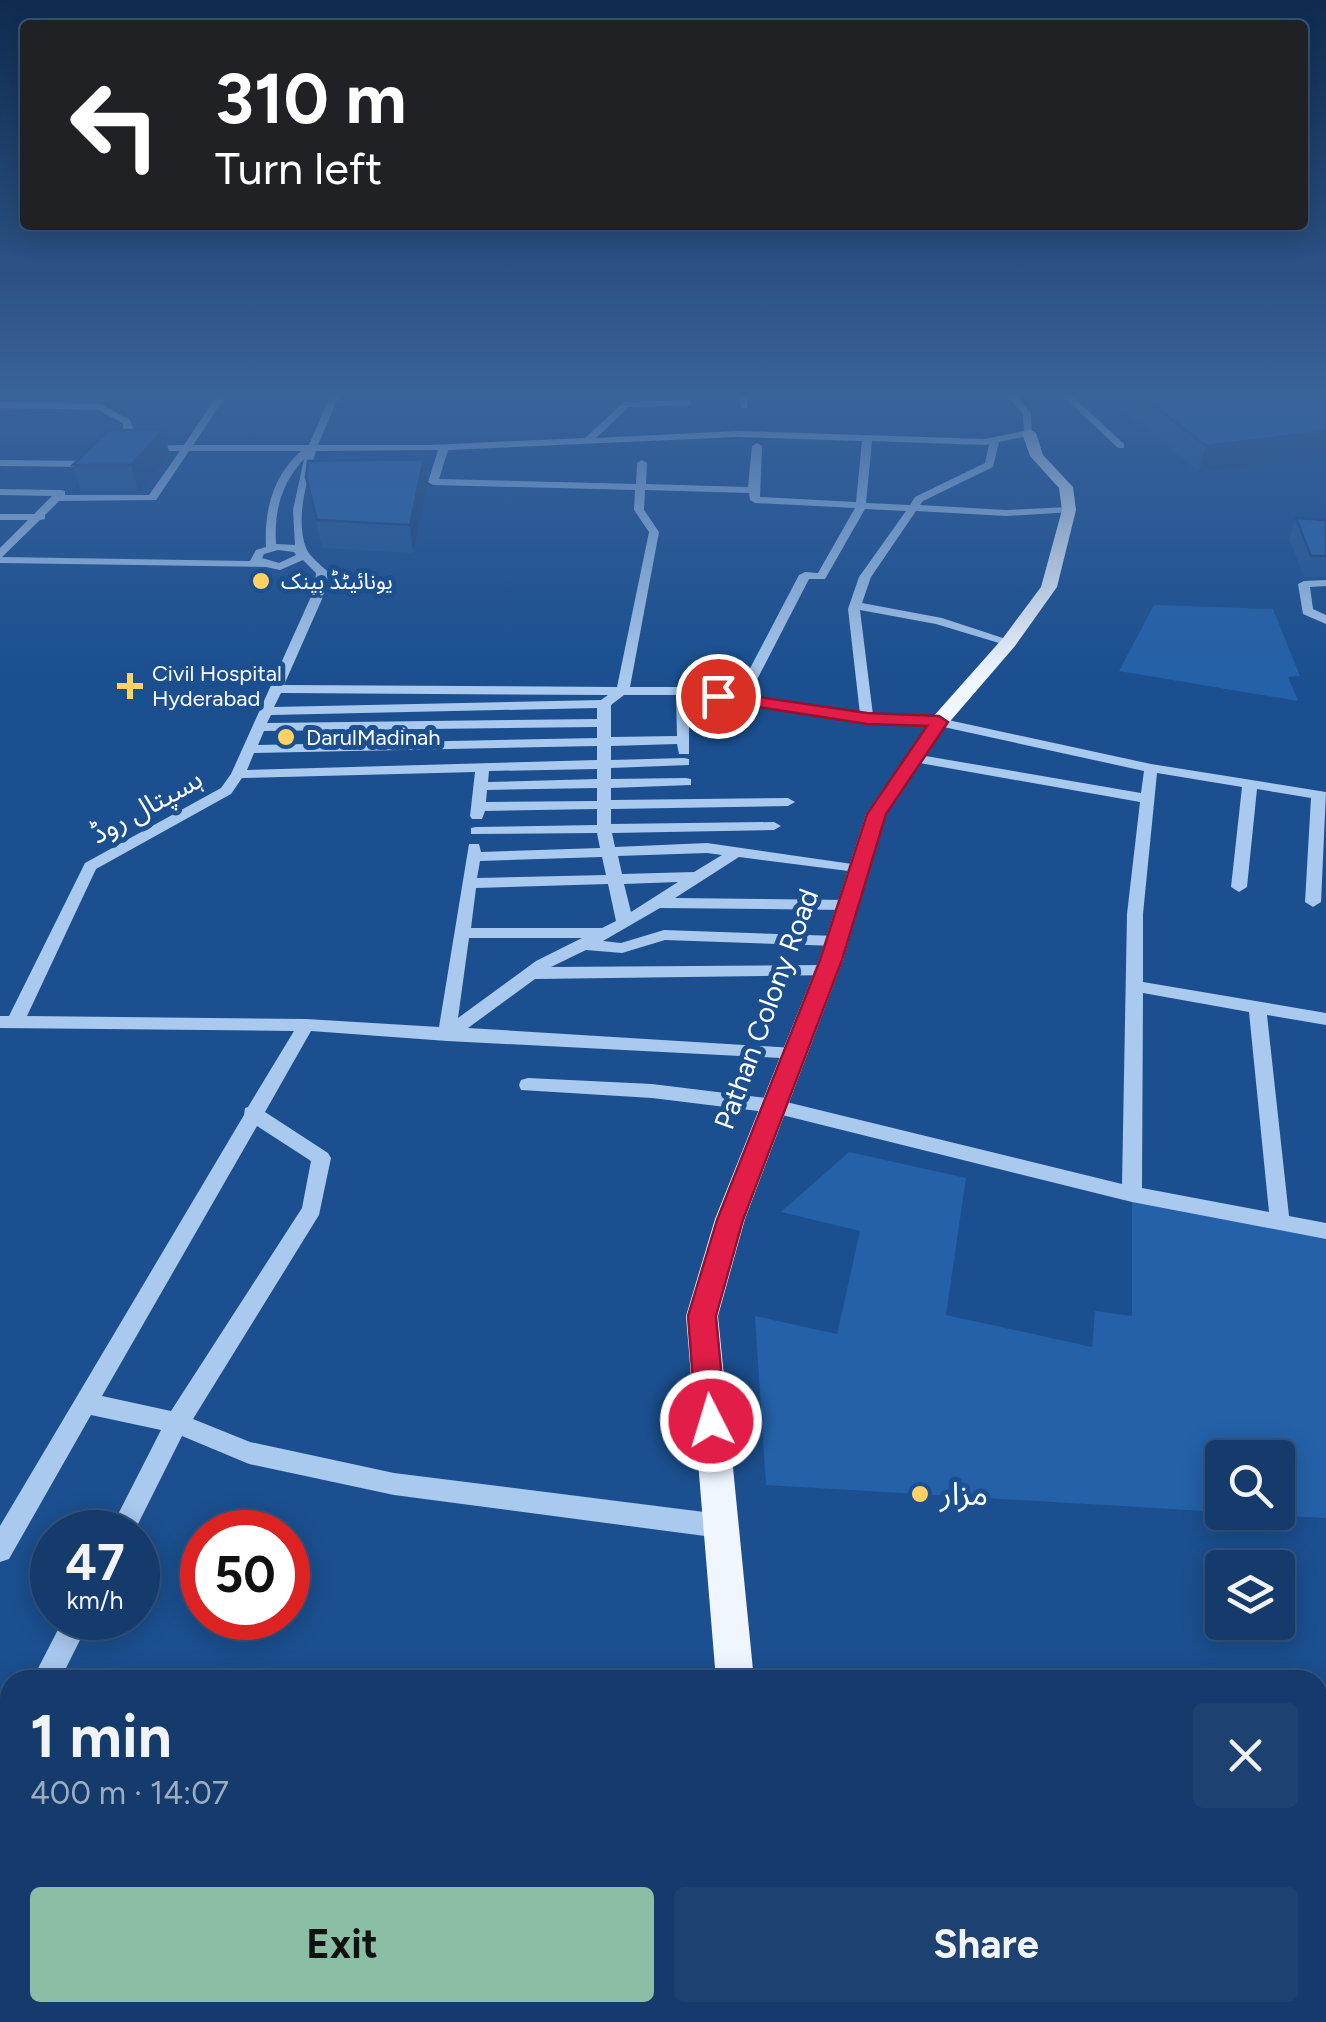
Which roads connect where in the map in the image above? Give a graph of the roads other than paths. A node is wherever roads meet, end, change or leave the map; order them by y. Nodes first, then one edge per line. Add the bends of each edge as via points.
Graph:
1 (64, 490) edge
2 (158, 490) edge
3 (276, 490) edge
4 (300, 490) edge
5 (638, 490) edge
6 (752, 490) edge
7 (862, 490) edge
8 (943, 490) edge
9 (1066, 490) edge
10 (0, 492) edge
11 (58, 495) junction
12 (861, 506) junction
13 (910, 508) junction
14 (1070, 510) junction
15 (0, 517) edge
16 (40, 517) junction
17 (271, 548) junction
18 (302, 552) junction
19 (1, 556) edge
20 (260, 560) junction
21 (286, 566) junction
22 (322, 579) junction
23 (1326, 582) edge
24 (857, 606) junction
25 (1326, 620) edge
26 (1009, 642) junction
27 (278, 689) junction
28 (623, 689) junction
29 (682, 691) junction
30 (741, 698) junction
31 (604, 704) junction
32 (268, 711) junction
33 (867, 718) junction
34 (604, 722) junction
35 (939, 722) junction
36 (260, 727) junction
37 (683, 740) junction
38 (604, 741) junction
39 (250, 749) junction
40 (914, 758) junction
41 (684, 762) junction
42 (604, 764) junction
43 (483, 768) junction
44 (1151, 768) junction
45 (238, 774) junction
46 (686, 782) junction
47 (604, 784) junction
48 (1250, 784) junction
49 (481, 786) junction
50 (1322, 796) edge
51 (1148, 799) junction
52 (788, 802) dead end
53 (686, 804) junction
54 (604, 805) junction
55 (478, 807) junction
56 (774, 826) dead end
57 (604, 828) junction
58 (476, 831) junction
59 (609, 852) junction
60 (737, 852) junction
61 (472, 857) junction
62 (859, 870) junction
63 (614, 877) junction
64 (697, 877) junction
65 (469, 883) junction
66 (1239, 887) dead end
67 (1312, 902) dead end
68 (657, 903) junction
69 (848, 905) junction
70 (625, 923) junction
71 (606, 932) junction
72 (463, 934) junction
73 (837, 941) junction
74 (583, 944) junction
75 (827, 972) junction
76 (530, 973) junction
77 (1134, 986) junction
78 (1257, 1007) junction
79 (1326, 1019) edge
80 (7, 1022) edge
81 (306, 1025) junction
82 (447, 1034) junction
83 (794, 1054) junction
84 (528, 1084) dead end
85 (774, 1106) junction
86 (252, 1113) junction
87 (1132, 1194) junction
88 (1280, 1222) junction
89 (1326, 1231) edge
90 (84, 1403) junction
91 (177, 1423) junction
92 (132, 1510) edge
93 (720, 1526) junction
94 (0, 1550) edge
95 (67, 1640) edge
96 (51, 1670) edge
97 (734, 1670) edge

1 - 11 street
2 - 11 street via 152,498
3 - 17 street
4 - 18 street
5 - 28 street via 640,510 654,532
6 - 12 street via 754,500
7 - 12 street
8 - 13 street
9 - 14 main road
10 - 11 street
11 - 16 street
12 - 13 street
12 - 30 street via 821,577 805,575
13 - 14 street
13 - 24 street via 866,577
14 - 26 main road, Pathan Colony Road via 1049,587
15 - 16 street
16 - 19 street
17 - 18 street
17 - 20 street
18 - 21 street
18 - 22 street
19 - 20 street
20 - 21 street
21 - 22 street via 312,570
22 - 27 street, ہسپتال روڈ
23 - 25 street via 1304,584 1307,611
24 - 26 street
24 - 33 street
26 - 35 main road, Pathan Colony Road
27 - 28 street
27 - 32 street, ہسپتال روڈ
28 - 29 street
28 - 31 street
29 - 30 street
29 - 37 street
30 - 33 street
31 - 32 street
31 - 34 street
32 - 36 street, ہسپتال روڈ
33 - 35 street
34 - 36 street
34 - 38 street
35 - 40 main road, Pathan Colony Road
35 - 44 street
36 - 39 street, ہسپتال روڈ
37 - 38 street
37 - 41 street
38 - 39 street
38 - 42 street
39 - 45 street, ہسپتال روڈ
40 - 51 street
40 - 62 main road, Pathan Colony Road via 876,814
41 - 42 street
41 - 46 street
42 - 43 street
42 - 47 street
43 - 45 street
43 - 49 street
44 - 48 street
44 - 51 street
45 - 80 street, ہسپتال روڈ via 226,790 90,866
46 - 47 street
46 - 53 street
47 - 49 street
47 - 54 street
48 - 50 street
48 - 66 street
49 - 55 street
50 - 67 street
51 - 77 street
52 - 53 street
53 - 54 street
54 - 55 street
54 - 57 street
55 - 58 street
56 - 57 street
57 - 58 street
57 - 59 street
58 - 61 street
59 - 60 street
59 - 61 street
59 - 63 street
60 - 62 street
60 - 64 street
61 - 65 street
62 - 69 main road, Pathan Colony Road
63 - 64 street
63 - 65 street
63 - 70 street
64 - 68 street
65 - 72 street
68 - 69 street
68 - 70 street
69 - 73 main road, Pathan Colony Road
70 - 71 street
71 - 72 street
71 - 74 street
72 - 82 street
73 - 74 street via 664,935 622,948
73 - 75 main road, Pathan Colony Road
74 - 76 street
75 - 76 street
75 - 83 main road, Pathan Colony Road
76 - 82 street
77 - 78 street
77 - 87 street
78 - 79 street
78 - 88 street
80 - 81 street
81 - 82 street
81 - 86 street
82 - 83 street
83 - 85 main road, Pathan Colony Road
84 - 85 street
85 - 87 street
85 - 93 main road, Pathan Colony Road via 702,1316
86 - 90 street
86 - 91 street via 321,1158 312,1209
87 - 88 street
88 - 89 street
90 - 91 street
90 - 94 street
91 - 92 street
91 - 93 street via 249,1453 394,1484
93 - 97 main road, Pathan Colony Road
95 - 96 street

